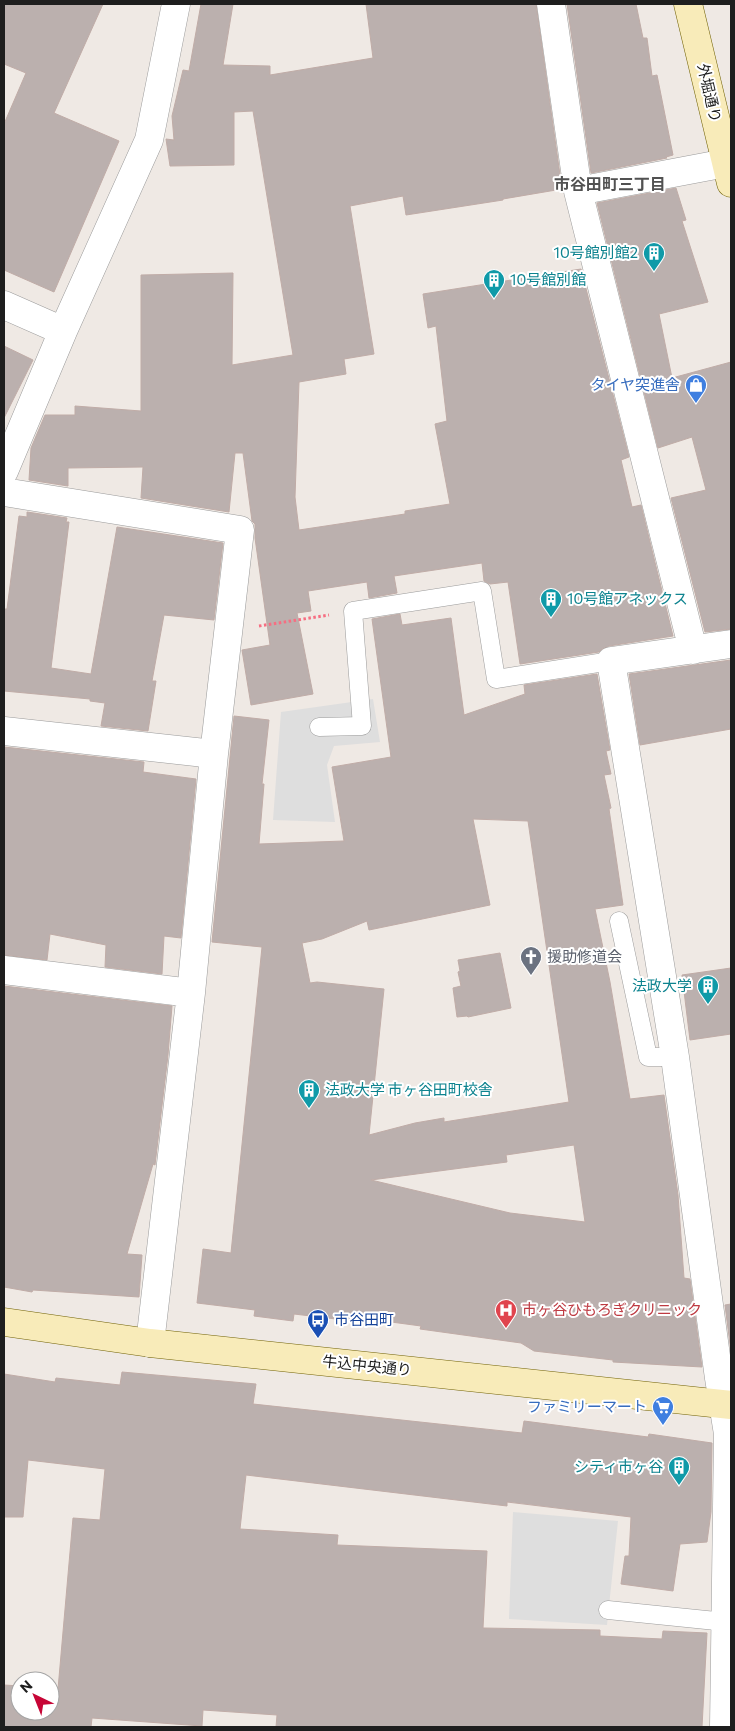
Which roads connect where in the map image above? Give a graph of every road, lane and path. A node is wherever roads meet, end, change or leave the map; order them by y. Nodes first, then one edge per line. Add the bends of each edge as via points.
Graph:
1 (176, 4) edge
2 (550, 4) edge
3 (688, 4) edge
4 (729, 173) edge
5 (578, 191) junction
6 (4, 305) edge
7 (63, 331) junction
8 (4, 471) edge
9 (4, 492) edge
10 (353, 611) junction
11 (228, 631) junction
12 (731, 644) edge
13 (694, 650) junction
14 (611, 661) junction
15 (318, 727) dead end
16 (4, 731) edge
17 (214, 754) junction
18 (618, 921) dead end
19 (4, 970) edge
20 (191, 993) junction
21 (675, 1058) junction
22 (4, 1322) edge
23 (150, 1343) junction
24 (727, 1405) edge
25 (608, 1610) dead end
26 (726, 1622) junction
27 (724, 1727) edge

1 - 7 street via 150,140
2 - 5 street
3 - 4 street, 外堀通り
4 - 5 street
5 - 13 street
6 - 7 street
7 - 8 street
9 - 11 street via 240,530
10 - 11 path
10 - 14 lane via 482,591 496,679
10 - 15 lane via 362,726
11 - 17 street
12 - 13 street
13 - 14 street
14 - 21 street
16 - 17 street
17 - 20 street
18 - 21 lane via 648,1057
19 - 20 street
20 - 23 street
21 - 24 street
22 - 23 street, 牛込中央通り
23 - 24 street, 牛込中央通り
24 - 26 street
25 - 26 lane
26 - 27 street

